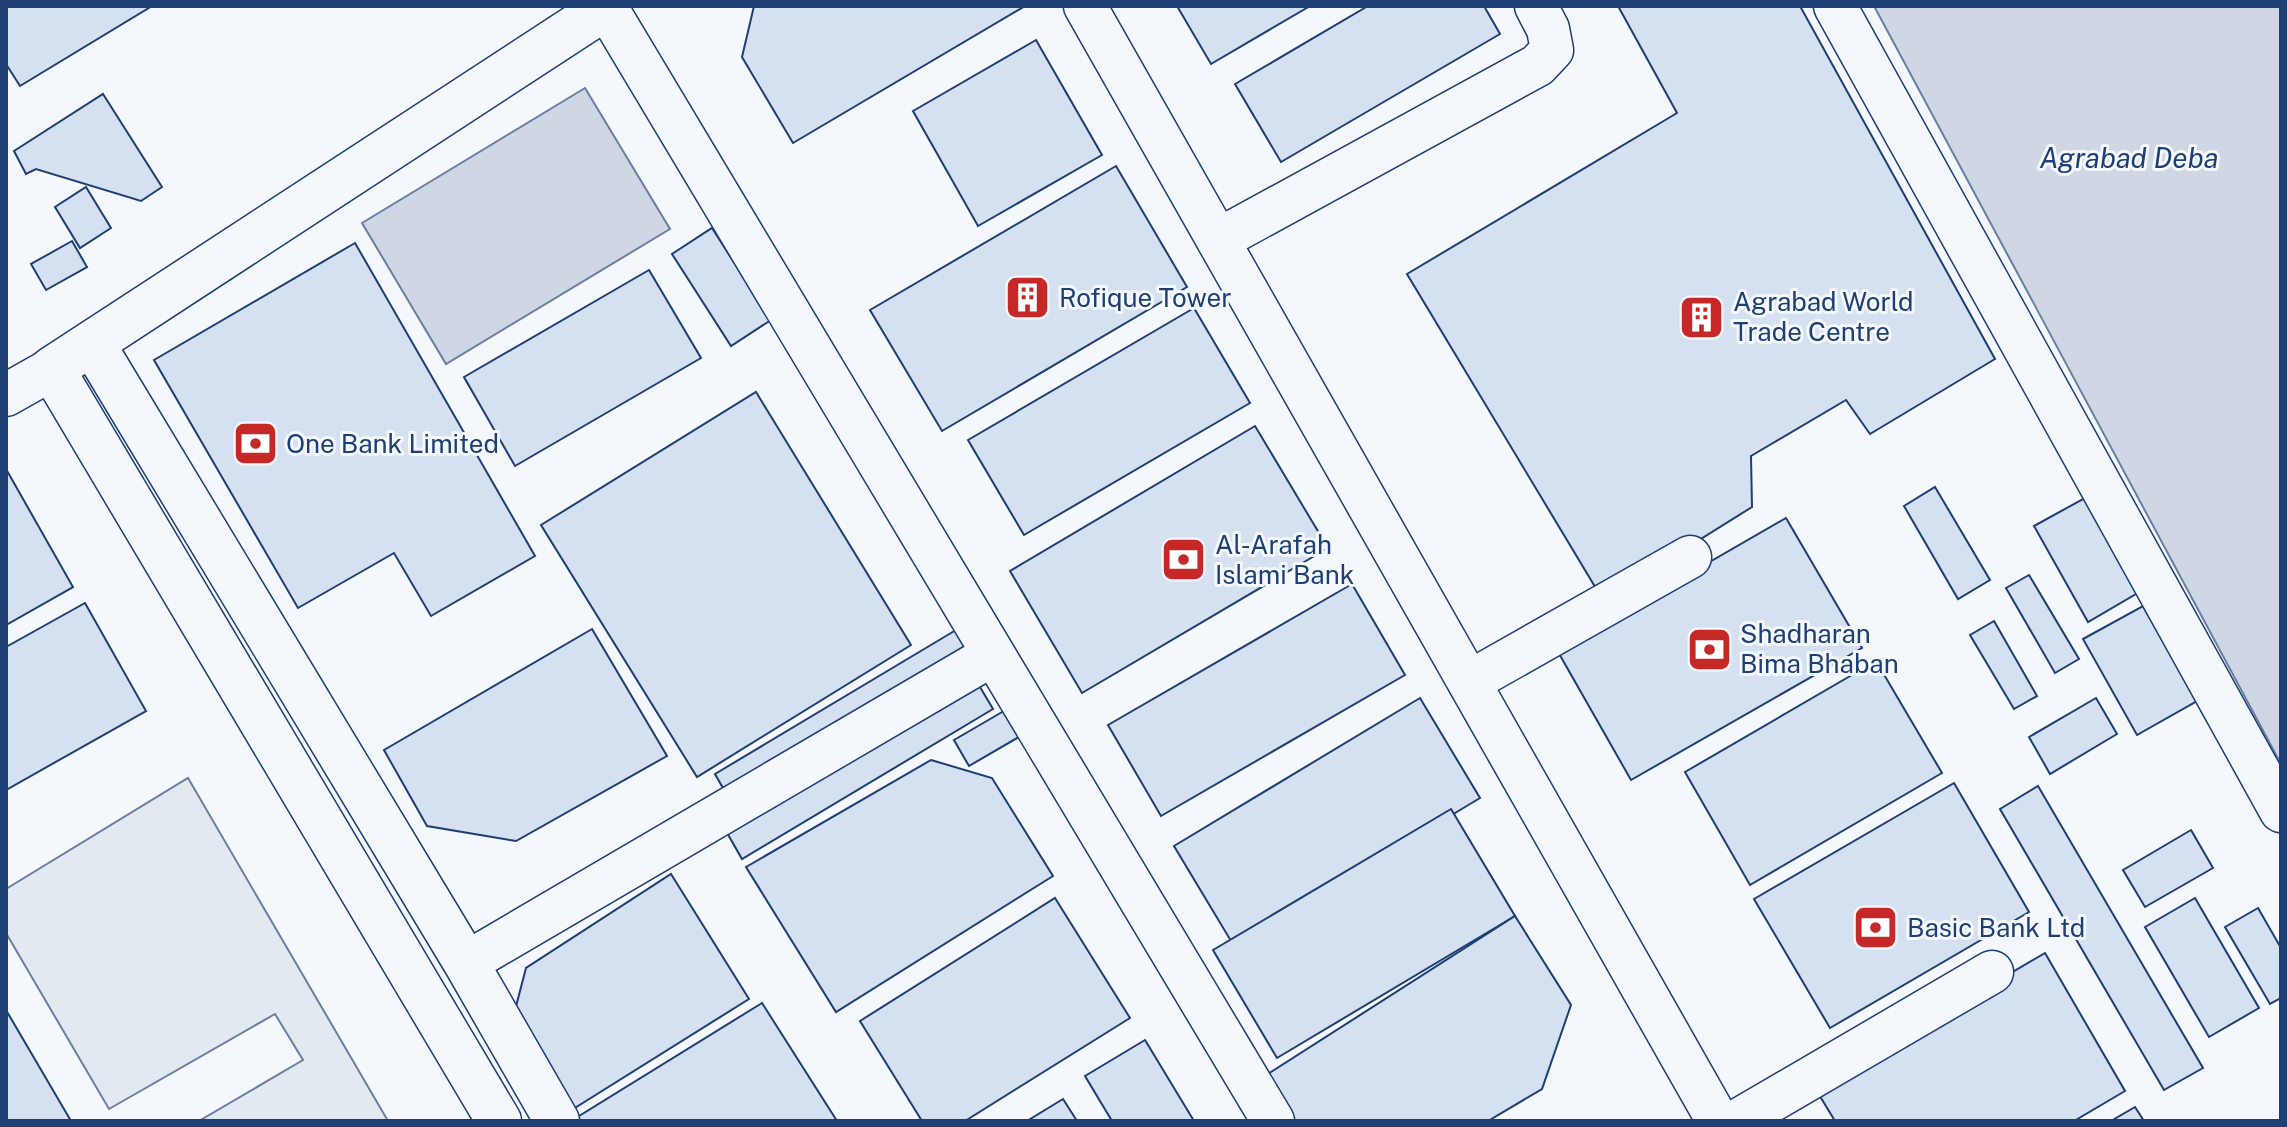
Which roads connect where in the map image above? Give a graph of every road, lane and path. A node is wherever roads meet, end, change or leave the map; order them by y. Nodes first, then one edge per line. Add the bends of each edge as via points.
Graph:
1 (606, 6) edge
2 (1085, 6) edge
3 (1536, 6) edge
4 (1835, 6) edge
5 (1218, 240) junction
6 (92, 343) junction
7 (52, 369) junction
8 (6, 395) edge
9 (1690, 557) dead end
10 (992, 655) junction
11 (1469, 682) junction
12 (2281, 811) edge
13 (466, 963) junction
14 (1992, 972) dead end
15 (499, 1121) edge
16 (557, 1121) edge
17 (1273, 1121) edge
18 (1718, 1121) edge
19 (1737, 1121) edge

1 - 6 street
1 - 10 street
2 - 5 street
3 - 5 street via 1552,50 1538,65
4 - 12 street
5 - 11 street
6 - 7 street
6 - 13 street
7 - 8 street
7 - 15 street
9 - 11 street
10 - 13 street
10 - 17 street
11 - 18 street
13 - 16 street
14 - 19 street

